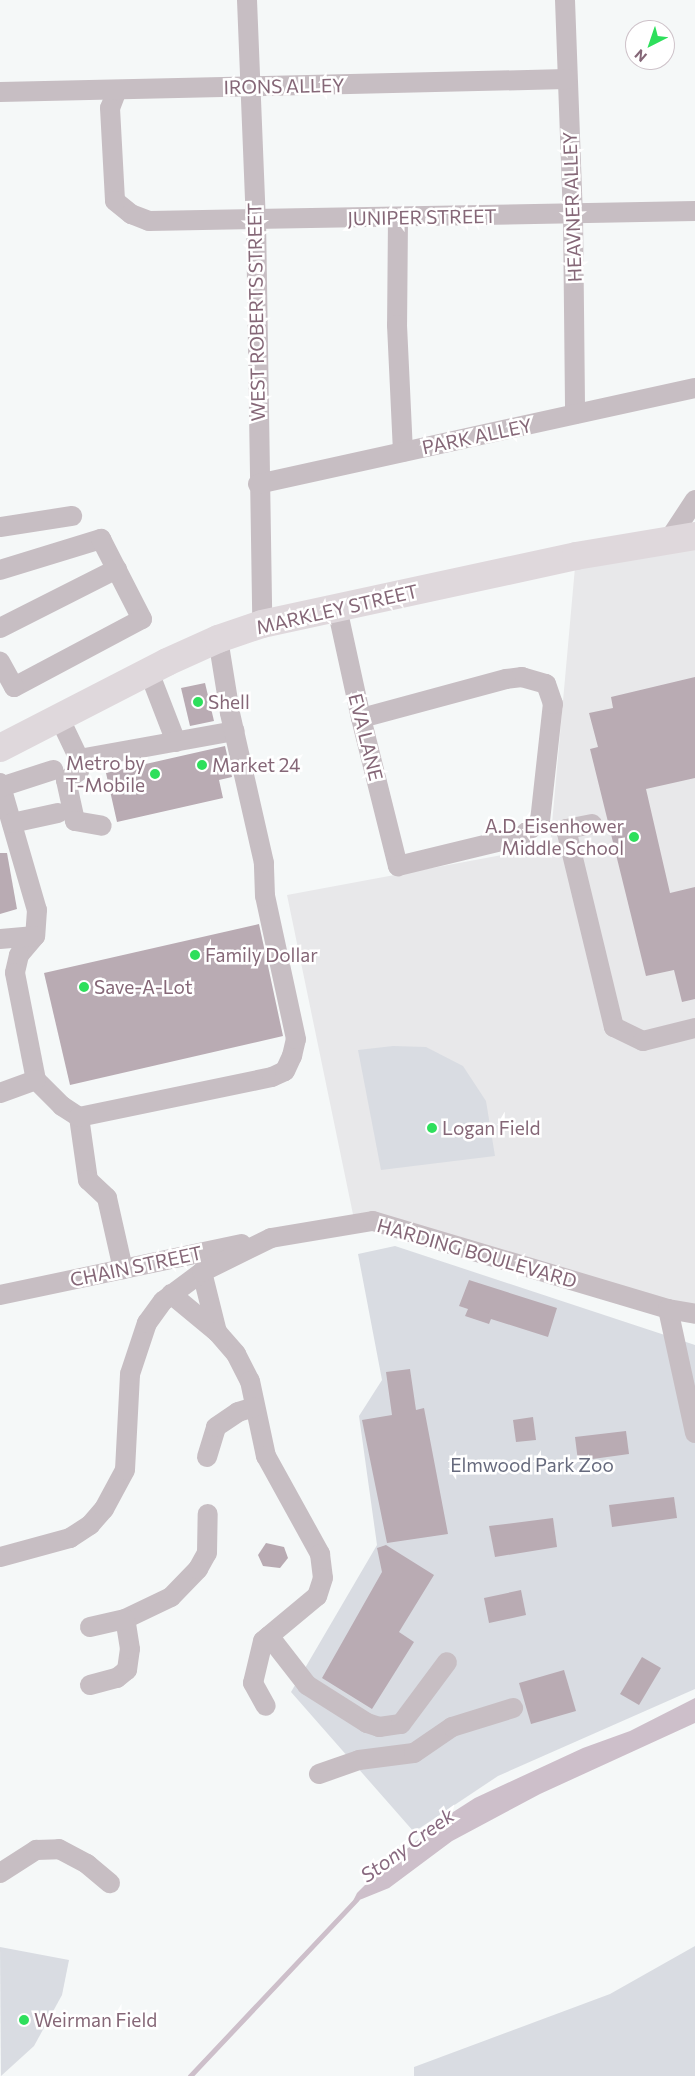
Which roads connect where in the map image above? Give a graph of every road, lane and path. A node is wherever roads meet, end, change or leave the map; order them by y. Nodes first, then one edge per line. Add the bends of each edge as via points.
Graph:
1 (247, 0) edge
2 (565, 0) edge
3 (567, 80) junction
4 (251, 86) junction
5 (117, 90) junction
6 (0, 92) edge
7 (695, 211) edge
8 (573, 214) junction
9 (398, 217) junction
10 (256, 220) junction
11 (695, 388) edge
12 (575, 414) junction
13 (403, 452) junction
14 (258, 484) junction
15 (695, 500) edge
16 (72, 516) dead end
17 (0, 527) edge
18 (695, 536) edge
19 (668, 541) junction
20 (116, 569) junction
21 (0, 570) edge
22 (337, 608) junction
23 (262, 624) junction
24 (0, 628) edge
25 (218, 639) junction
26 (0, 662) edge
27 (149, 672) junction
28 (60, 717) junction
29 (361, 718) junction
30 (234, 731) junction
31 (176, 742) junction
32 (0, 748) edge
33 (79, 759) junction
34 (53, 770) dead end
35 (1, 785) edge
36 (58, 813) dead end
37 (12, 823) junction
38 (592, 824) dead end
39 (102, 826) dead end
40 (34, 936) junction
41 (0, 939) edge
42 (695, 1028) edge
43 (36, 1080) junction
44 (0, 1093) edge
45 (79, 1117) junction
46 (271, 1238) junction
47 (123, 1269) junction
48 (202, 1272) junction
49 (0, 1294) edge
50 (171, 1294) junction
51 (668, 1310) junction
52 (695, 1314) edge
53 (217, 1332) junction
54 (254, 1408) junction
55 (695, 1433) edge
56 (207, 1457) dead end
57 (208, 1514) dead end
58 (0, 1557) edge
59 (125, 1619) junction
60 (90, 1627) dead end
61 (269, 1636) junction
62 (447, 1662) dead end
63 (90, 1685) dead end
64 (266, 1706) dead end
65 (513, 1708) dead end
66 (319, 1774) dead end
67 (0, 1873) edge
68 (110, 1883) dead end

1 - 4 street, WEST ROBERTS STREET
2 - 3 street, HEAVNER ALLEY
3 - 4 street, IRONS ALLEY
3 - 8 street, HEAVNER ALLEY
4 - 5 street, IRONS ALLEY
4 - 10 street, WEST ROBERTS STREET
5 - 6 street, IRONS ALLEY
5 - 10 street, JUNIPER STREET via 110,108 115,201 131,214 149,221
7 - 8 street, JUNIPER STREET
8 - 9 street, JUNIPER STREET
8 - 12 street, HEAVNER ALLEY
9 - 10 street, JUNIPER STREET
9 - 13 street via 397,325
10 - 14 street, WEST ROBERTS STREET
11 - 12 street, PARK ALLEY
12 - 13 street, PARK ALLEY
13 - 14 street, PARK ALLEY
14 - 23 street, WEST ROBERTS STREET
15 - 19 street
16 - 17 street
18 - 19 highway, MARKLEY STREET
19 - 22 highway, MARKLEY STREET via 576,556
20 - 21 street via 101,539
20 - 24 street
20 - 26 street via 142,619 14,687
22 - 23 highway, MARKLEY STREET
22 - 29 street, EVA LANE
23 - 25 highway, MARKLEY STREET
25 - 27 highway, MARKLEY STREET
25 - 30 street
27 - 28 highway, MARKLEY STREET
27 - 31 street
28 - 32 highway, MARKLEY STREET
28 - 33 street
29 - 29 street, EVA LANE via 506,679 535,680 546,684 553,704 540,821 522,836 398,866
30 - 31 street
30 - 45 street via 264,863 265,896 296,1039 292,1056 284,1071 272,1076
31 - 33 street
33 - 39 street via 79,772 66,780 75,822
34 - 35 street
35 - 37 street
36 - 37 street
37 - 40 street via 37,910
38 - 42 street via 566,829 614,1027 643,1041
40 - 41 street
40 - 43 street via 19,955 15,973
43 - 44 street
43 - 45 street via 62,1106
45 - 47 street via 88,1180 107,1198
46 - 47 street, CHAIN STREET
46 - 48 street, HARDING BOULEVARD
46 - 51 street, HARDING BOULEVARD via 373,1220
47 - 49 street, CHAIN STREET
48 - 50 street, HARDING BOULEVARD
48 - 53 street
50 - 53 street
50 - 58 street, HARDING BOULEVARD via 147,1323 137,1348 130,1374 125,1470 104,1510 90,1526 70,1538
51 - 52 street, HARDING BOULEVARD
51 - 55 street
53 - 54 street via 236,1354 250,1381
54 - 56 street via 238,1412 216,1427
54 - 61 street via 266,1456 320,1554 323,1578 312,1603
57 - 59 street via 206,1553 198,1569 171,1597
59 - 60 street
59 - 63 street via 130,1649 127,1670 117,1678
61 - 62 street via 307,1685 379,1727 401,1724
61 - 64 street via 258,1658 253,1683
65 - 66 street via 452,1727 414,1753 359,1760
67 - 68 street via 36,1850 59,1849 87,1864

